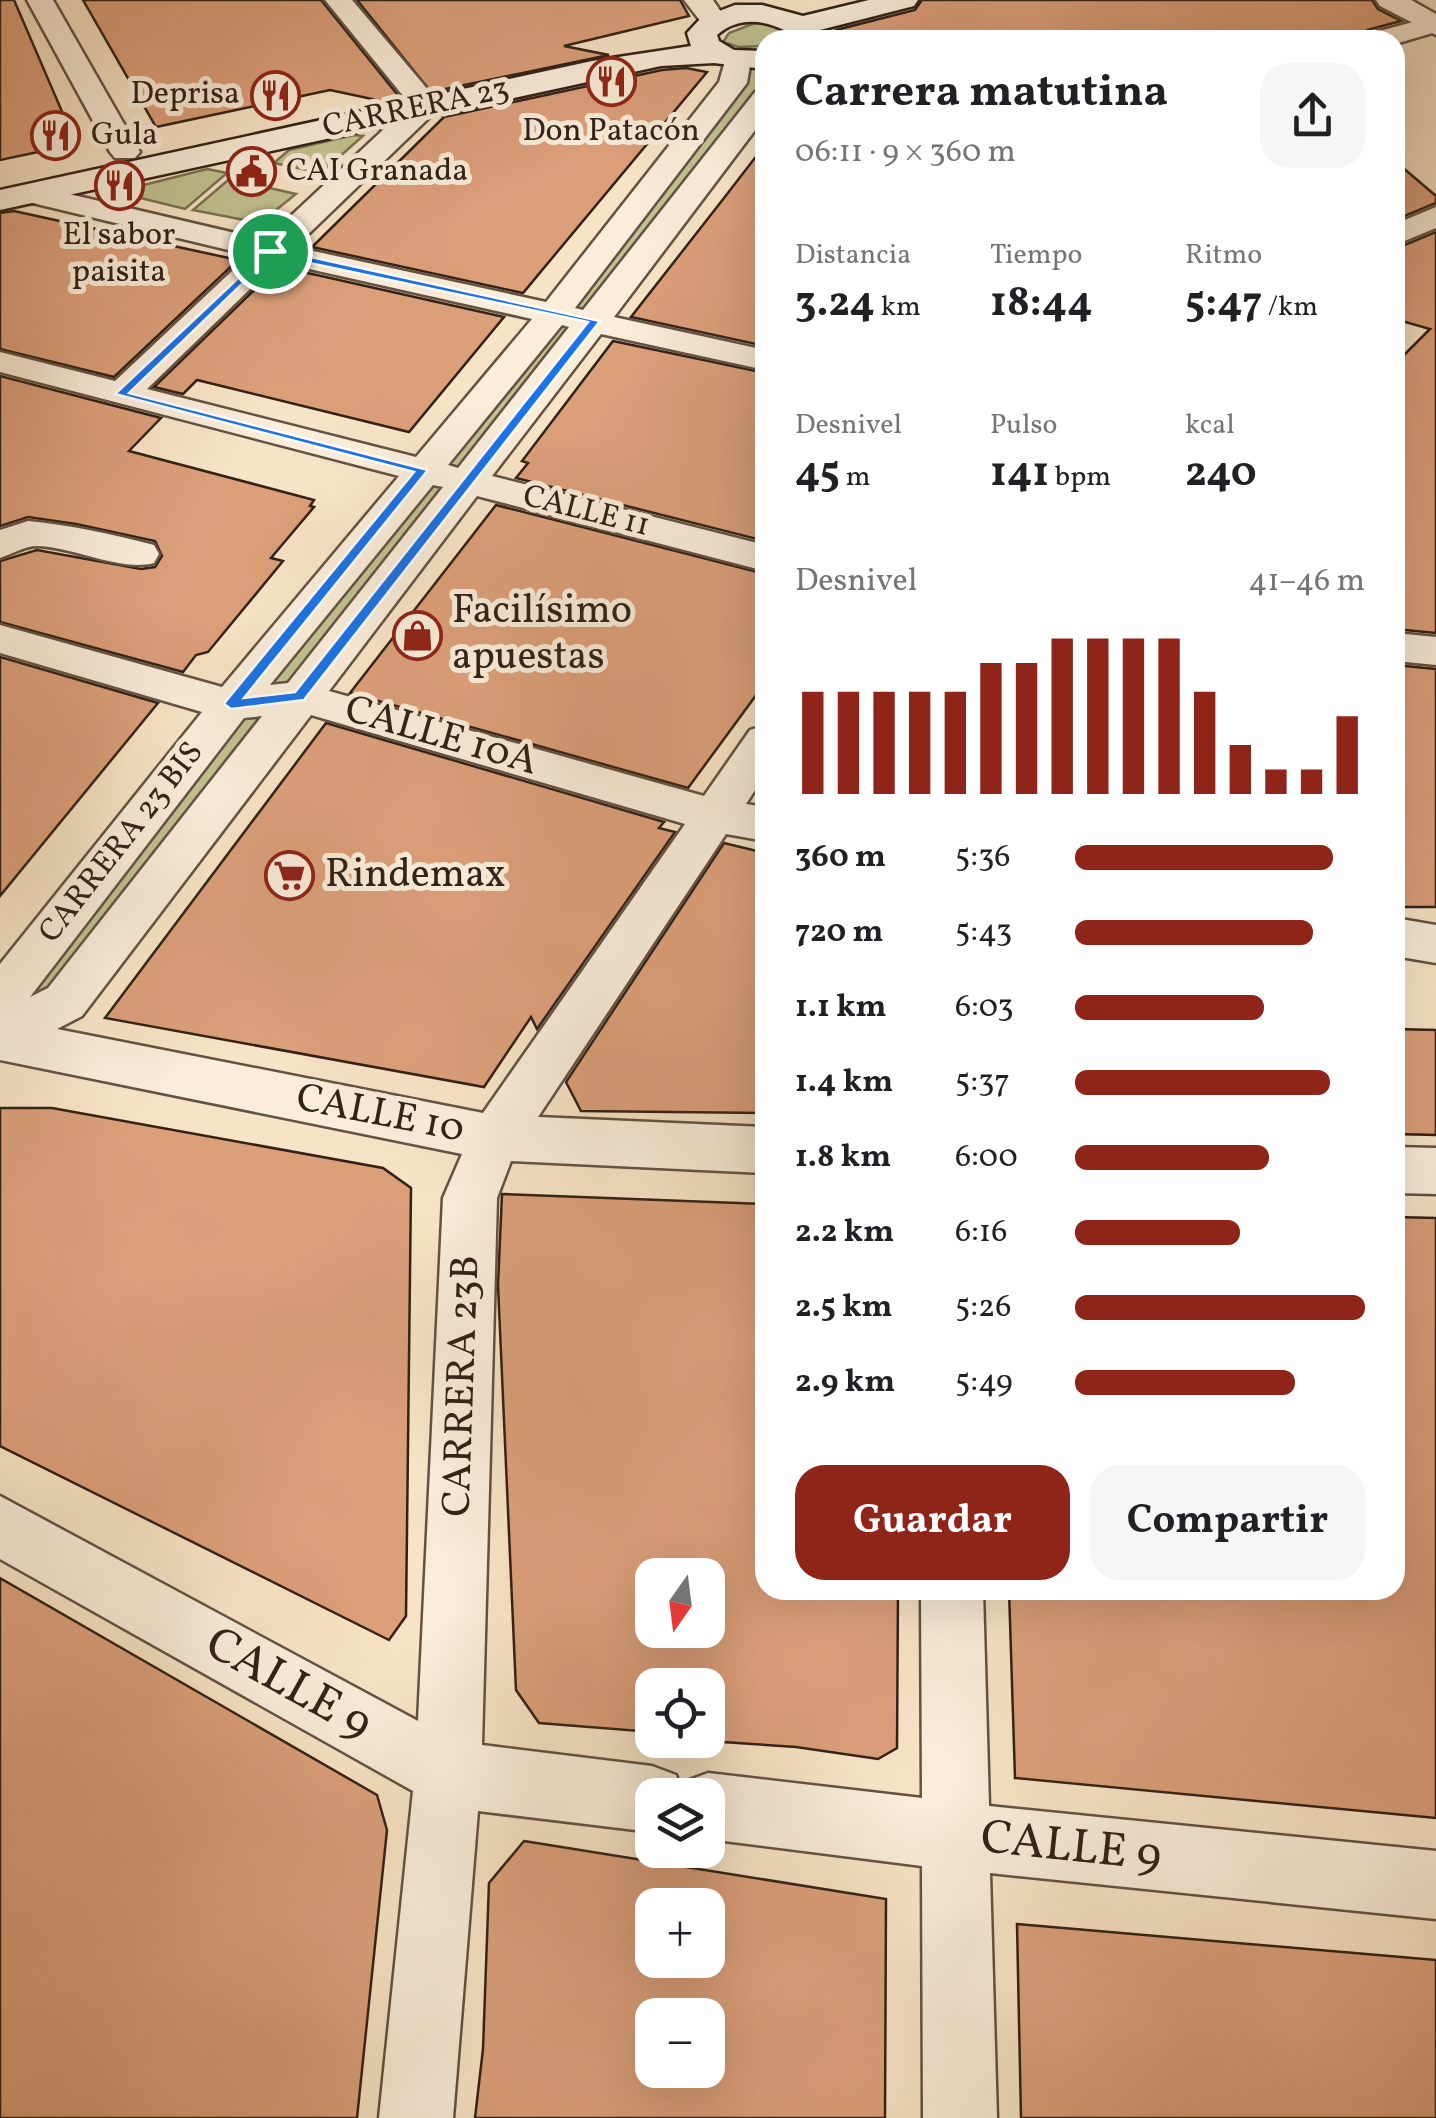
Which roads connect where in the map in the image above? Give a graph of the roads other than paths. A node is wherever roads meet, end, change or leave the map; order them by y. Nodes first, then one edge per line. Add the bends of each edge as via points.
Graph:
1 (338, 0) edge
2 (826, 0) edge
3 (904, 0) edge
4 (1390, 0) edge
5 (29, 1) edge
6 (1435, 15) edge
7 (731, 28) edge
8 (759, 30) edge
9 (811, 30) edge
10 (1401, 30) edge
11 (419, 99) junction
12 (755, 111) edge
13 (125, 152) junction
14 (0, 180) edge
15 (16, 197) edge
16 (1436, 216) edge
17 (1405, 231) edge
18 (270, 251) junction
19 (554, 313) junction
20 (595, 321) junction
21 (755, 358) edge
22 (0, 362) edge
23 (121, 394) junction
24 (422, 470) junction
25 (468, 481) junction
26 (0, 544) edge
27 (140, 554) dead end
28 (755, 555) edge
29 (0, 639) edge
30 (1405, 648) edge
31 (1436, 651) edge
32 (299, 697) junction
33 (231, 704) junction
34 (755, 771) edge
35 (739, 820) edge
36 (1405, 939) edge
37 (1436, 944) edge
38 (0, 1021) edge
39 (0, 1037) edge
40 (495, 1138) junction
41 (755, 1150) edge
42 (1405, 1170) edge
43 (1436, 1171) edge
44 (0, 1526) edge
45 (952, 1600) edge
46 (448, 1774) junction
47 (635, 1797) edge
48 (725, 1808) edge
49 (955, 1836) junction
50 (1436, 1884) edge
51 (416, 2118) edge
52 (960, 2118) edge

1 - 11 street
2 - 7 main road, CARRERA 23
3 - 9 main road
4 - 6 main road
5 - 13 street
6 - 10 street
7 - 8 main road
7 - 11 main road, CARRERA 23 via 661,57
7 - 19 street, CARRERA 23 BIS via 733,82
11 - 13 main road, CARRERA 23
11 - 15 main road, CARRERA 23
11 - 18 street
12 - 20 street
13 - 14 main road, CARRERA 23
15 - 18 street
16 - 17 street
18 - 19 street
18 - 23 street
19 - 20 street
19 - 24 street, CARRERA 23 BIS
20 - 21 street
20 - 25 street
22 - 23 street, CALLE 11
23 - 24 street, CALLE 11
24 - 25 street, CALLE 11
24 - 33 street, CARRERA 23 BIS
25 - 28 street, CALLE 11
25 - 32 street
26 - 27 street via 28,534
29 - 33 street, CALLE 10A
30 - 31 street
32 - 33 street, CALLE 10A
32 - 35 street, CALLE 10A
32 - 39 street via 65,1002
33 - 38 street, CARRERA 23 BIS via 7,991
34 - 35 street, CARRERA 23B
35 - 40 street, CARRERA 23B
36 - 37 street
39 - 40 street, CALLE 10
40 - 41 street, CALLE 10
40 - 46 street, CARRERA 23B via 470,1198
42 - 43 street
44 - 46 street, CALLE 9
45 - 49 street
46 - 47 street, CALLE 9
46 - 51 street, CARRERA 23B
48 - 49 street, CALLE 9
49 - 50 street, CALLE 9
49 - 52 street

